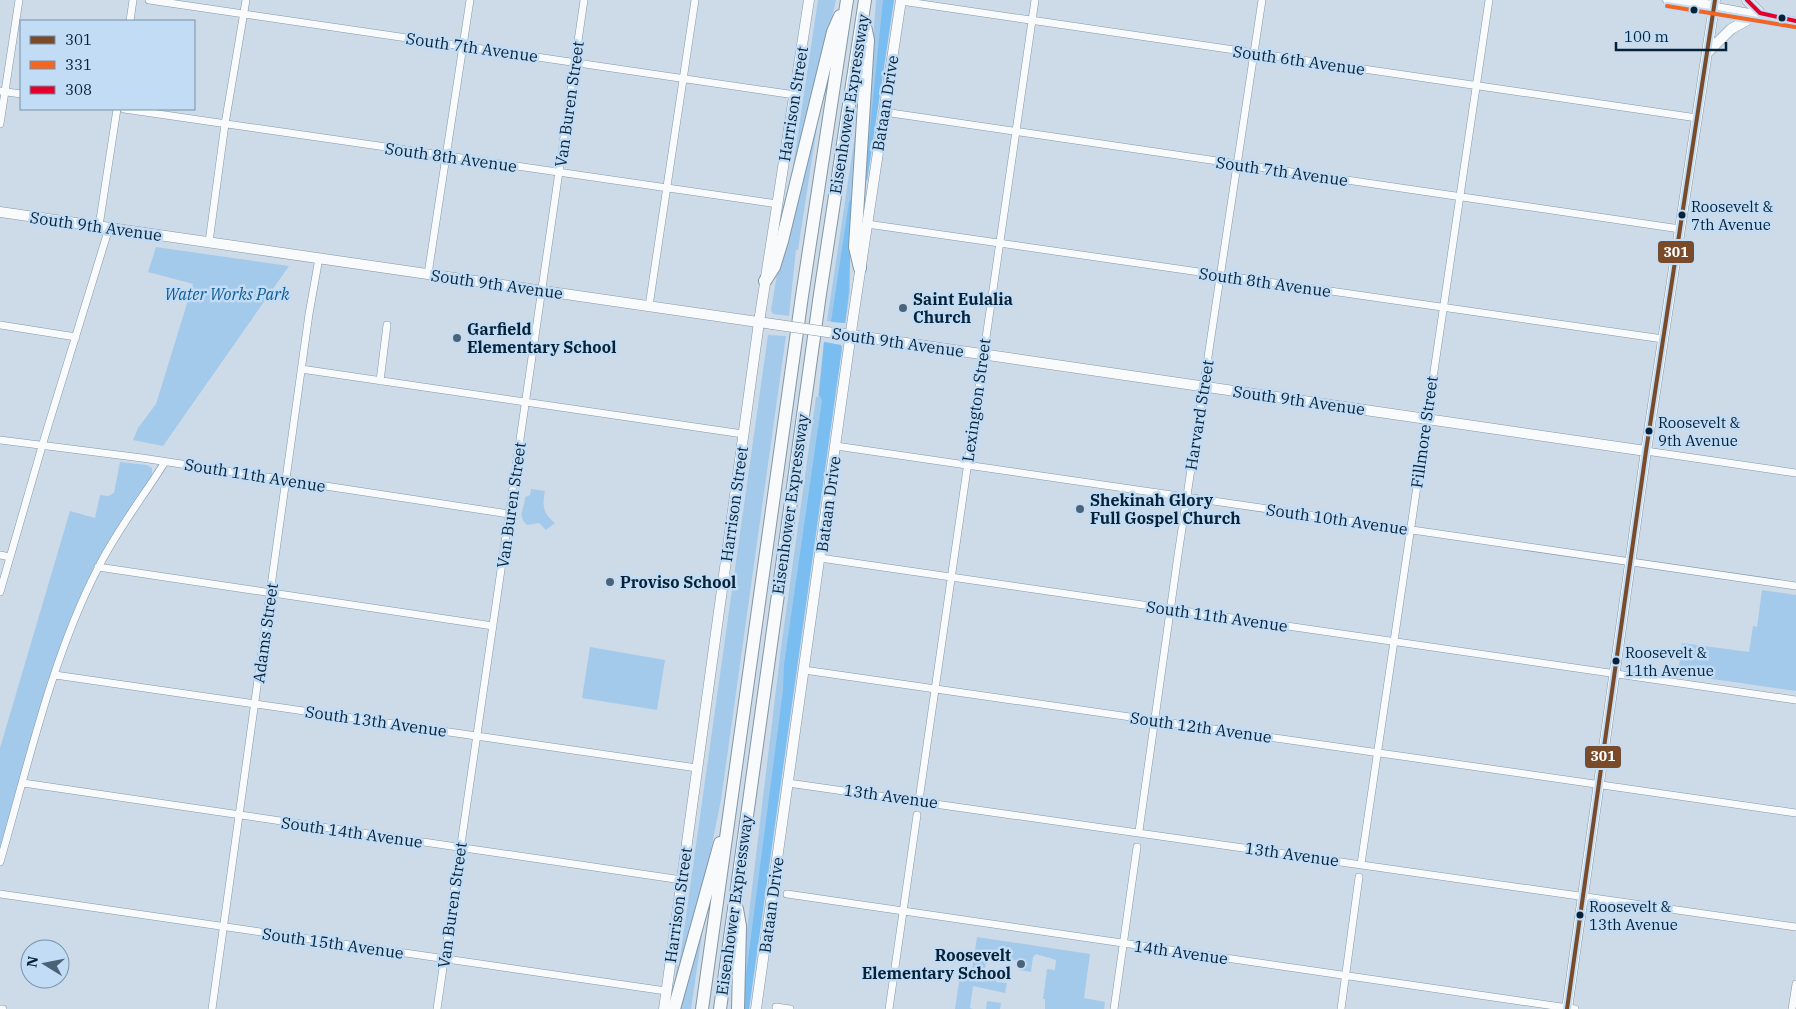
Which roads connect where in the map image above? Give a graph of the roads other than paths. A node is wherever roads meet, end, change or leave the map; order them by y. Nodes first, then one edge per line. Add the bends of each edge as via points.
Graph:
1 (20, 0) edge
2 (133, 0) edge
3 (150, 0) edge
4 (246, 0) edge
5 (470, 0) edge
6 (584, 0) edge
7 (695, 0) edge
8 (809, 0) edge
9 (847, 0) edge
10 (1035, 0) edge
11 (1262, 0) edge
12 (1489, 0) edge
13 (1668, 0) edge
14 (1747, 0) edge
15 (901, 1) edge
16 (1715, 3) edge
17 (864, 6) edge
18 (1760, 13) junction
19 (244, 14) junction
20 (130, 20) edge
21 (1032, 21) junction
22 (1796, 21) edge
23 (462, 46) junction
24 (1254, 53) junction
25 (1707, 53) junction
26 (575, 62) junction
27 (684, 78) junction
28 (1476, 85) junction
29 (2, 91) edge
30 (20, 94) edge
31 (795, 95) junction
32 (117, 110) edge
33 (131, 110) edge
34 (884, 112) junction
35 (1697, 118) junction
36 (0, 124) edge
37 (225, 124) junction
38 (1016, 131) junction
39 (446, 156) junction
40 (1237, 165) junction
41 (559, 172) junction
42 (667, 188) junction
43 (1460, 196) junction
44 (778, 204) junction
45 (0, 212) edge
46 (867, 224) junction
47 (104, 227) junction
48 (1680, 230) junction
49 (209, 242) junction
50 (999, 243) junction
51 (319, 258) junction
52 (860, 268) junction
53 (428, 274) junction
54 (1220, 275) junction
55 (766, 281) junction
56 (542, 290) junction
57 (649, 306) junction
58 (1442, 308) junction
59 (759, 322) junction
60 (0, 325) edge
61 (387, 325) dead end
62 (845, 334) junction
63 (76, 337) junction
64 (1663, 340) junction
65 (982, 354) junction
66 (302, 369) junction
67 (380, 380) junction
68 (1204, 386) junction
69 (525, 402) junction
70 (1426, 418) junction
71 (743, 434) junction
72 (0, 440) edge
73 (42, 446) junction
74 (836, 446) junction
75 (1646, 450) junction
76 (165, 462) junction
77 (966, 465) junction
78 (1796, 473) edge
79 (286, 480) junction
80 (1187, 497) junction
81 (509, 514) junction
82 (1410, 529) junction
83 (0, 555) edge
84 (10, 557) junction
85 (820, 558) junction
86 (1630, 562) junction
87 (98, 568) junction
88 (951, 577) junction
89 (1796, 586) edge
90 (0, 592) edge
91 (270, 593) junction
92 (1171, 610) junction
93 (493, 626) junction
94 (1394, 641) junction
95 (804, 670) junction
96 (1614, 673) junction
97 (55, 675) junction
98 (936, 689) junction
99 (1796, 700) edge
100 (255, 704) junction
101 (1155, 721) junction
102 (477, 736) junction
103 (1377, 753) junction
104 (698, 768) junction
105 (23, 783) junction
106 (788, 783) junction
107 (1598, 785) junction
108 (919, 800) junction
109 (1796, 813) edge
110 (917, 815) dead end
111 (239, 816) junction
112 (728, 824) junction
113 (1139, 831) junction
114 (1137, 847) dead end
115 (461, 848) junction
116 (0, 862) edge
117 (1361, 864) junction
118 (1359, 877) dead end
119 (682, 880) junction
120 (0, 894) edge
121 (787, 894) dead end
122 (1583, 896) junction
123 (735, 898) junction
124 (903, 912) junction
125 (224, 927) junction
126 (1796, 927) edge
127 (1123, 944) junction
128 (444, 960) junction
129 (1345, 976) junction
130 (1796, 984) edge
131 (666, 991) junction
132 (776, 1007) dead end
133 (212, 1009) edge
134 (437, 1009) edge
135 (664, 1009) edge
136 (674, 1009) edge
137 (702, 1009) edge
138 (720, 1009) edge
139 (738, 1009) edge
140 (756, 1009) edge
141 (790, 1009) edge
142 (889, 1009) edge
143 (1114, 1009) edge
144 (1341, 1009) edge
145 (1570, 1009) edge
146 (1792, 1009) edge

1 - 29 street
2 - 20 street
3 - 19 street, South 7th Avenue
4 - 19 street
5 - 23 street
6 - 26 street, Van Buren Street
7 - 27 street
8 - 31 street, Harrison Street
9 - 55 highway via 833,32 782,241
9 - 112 highway, Eisenhower Expressway
10 - 21 street, Lexington Street
11 - 24 street, Harvard Street
12 - 28 street, Fillmore Street
13 - 16 street
14 - 18 street
15 - 21 street, South 6th Avenue
15 - 34 street, Bataan Drive
16 - 18 street
16 - 25 street
17 - 52 highway via 868,40 855,247
17 - 123 highway, Eisenhower Expressway
18 - 22 street
18 - 25 street via 1731,29
19 - 23 street, South 7th Avenue
19 - 37 street
21 - 24 street, South 6th Avenue
21 - 38 street, Lexington Street
23 - 26 street, South 7th Avenue
23 - 39 street
24 - 28 street, South 6th Avenue
24 - 40 street, Harvard Street
25 - 35 street
26 - 27 street, South 7th Avenue
26 - 41 street, Van Buren Street
27 - 31 street, South 7th Avenue
27 - 42 street
28 - 35 street, South 6th Avenue
28 - 43 street, Fillmore Street
29 - 30 street
29 - 36 street
31 - 44 street, Harrison Street
32 - 47 street
33 - 37 street, South 8th Avenue
34 - 38 street, South 7th Avenue
34 - 46 street, Bataan Drive
35 - 48 street
37 - 39 street, South 8th Avenue
37 - 49 street
38 - 40 street, South 7th Avenue
38 - 50 street, Lexington Street
39 - 41 street, South 8th Avenue
39 - 53 street
40 - 43 street, South 7th Avenue
40 - 54 street, Harvard Street
41 - 42 street, South 8th Avenue
41 - 56 street, Van Buren Street
42 - 44 street, South 8th Avenue
42 - 57 street
43 - 48 street, South 7th Avenue
43 - 58 street, Fillmore Street
44 - 55 street, Harrison Street
45 - 47 street, South 9th Avenue
46 - 50 street, South 8th Avenue
46 - 52 street, Bataan Drive
47 - 49 street, South 9th Avenue
47 - 63 street
48 - 64 street
49 - 51 street, South 9th Avenue
50 - 54 street, South 8th Avenue
50 - 65 street, Lexington Street
51 - 53 street, South 9th Avenue
51 - 66 street, Adams Street
52 - 62 street, Bataan Drive
53 - 56 street, South 9th Avenue
54 - 58 street, South 8th Avenue
54 - 68 street, Harvard Street
55 - 59 street, Harrison Street
56 - 57 street, South 9th Avenue
56 - 69 street, Van Buren Street
57 - 59 street, South 9th Avenue
58 - 64 street, South 8th Avenue
58 - 70 street, Fillmore Street
59 - 62 street, South 9th Avenue, bridge
59 - 71 street, Harrison Street
60 - 63 street
61 - 67 street
62 - 65 street, South 9th Avenue
62 - 74 street, Bataan Drive
63 - 73 street
64 - 75 street
65 - 68 street, South 9th Avenue
65 - 77 street, Lexington Street
66 - 67 street
66 - 79 street, Adams Street
67 - 69 street
68 - 70 street, South 9th Avenue
68 - 80 street, Harvard Street
69 - 71 street
69 - 81 street, Van Buren Street
70 - 75 street, South 9th Avenue
70 - 82 street, Fillmore Street
71 - 104 street, Harrison Street
72 - 73 street, South 11th Avenue
73 - 76 street, South 11th Avenue
73 - 84 street
74 - 77 street, South 10th Avenue
74 - 85 street, Bataan Drive
75 - 78 street, South 9th Avenue
75 - 86 street
76 - 79 street, South 11th Avenue
76 - 87 street
77 - 80 street, South 10th Avenue
77 - 88 street, Lexington Street
79 - 81 street, South 11th Avenue
79 - 91 street, Adams Street
80 - 82 street, South 10th Avenue
80 - 92 street, Harvard Street
81 - 93 street, Van Buren Street
82 - 86 street, South 10th Avenue
82 - 94 street, Fillmore Street
83 - 84 street
84 - 90 street
85 - 88 street, South 11th Avenue
85 - 95 street, Bataan Drive
86 - 89 street, South 10th Avenue
86 - 96 street
87 - 91 street
87 - 97 street via 80,606
88 - 92 street, South 11th Avenue
88 - 98 street, Lexington Street
91 - 93 street
91 - 100 street, Adams Street
92 - 94 street, South 11th Avenue
92 - 101 street, Harvard Street
93 - 102 street, Van Buren Street
94 - 96 street, South 11th Avenue
94 - 103 street, Fillmore Street
95 - 98 street, South 12th Avenue
95 - 106 street, Bataan Drive
96 - 99 street, South 11th Avenue
96 - 107 street
97 - 100 street, South 13th Avenue
97 - 105 street
98 - 101 street, South 12th Avenue
98 - 108 street, Lexington Street
100 - 102 street, South 13th Avenue
100 - 111 street, Adams Street
101 - 103 street, South 12th Avenue
101 - 113 street, Harvard Street
102 - 104 street, South 13th Avenue
102 - 115 street, Van Buren Street
103 - 107 street, South 12th Avenue
103 - 117 street, Fillmore Street
104 - 119 street, Harrison Street
105 - 111 street, South 14th Avenue
105 - 116 street
106 - 108 street, 13th Avenue
106 - 140 street, Bataan Drive
107 - 109 street, South 12th Avenue
107 - 122 street
108 - 113 street, 13th Avenue
110 - 124 street
111 - 115 street, South 14th Avenue
111 - 125 street, Adams Street
112 - 136 highway via 715,854
112 - 137 highway, Eisenhower Expressway
113 - 117 street, 13th Avenue
114 - 127 street
115 - 119 street, South 14th Avenue
115 - 128 street, Van Buren Street
117 - 122 street, 13th Avenue
118 - 129 street
119 - 131 street, Harrison Street
120 - 125 street, South 15th Avenue
121 - 124 street, 14th Avenue
122 - 126 street, 13th Avenue
122 - 145 street
123 - 138 highway, Eisenhower Expressway
123 - 139 highway via 740,926
124 - 127 street, 14th Avenue
124 - 142 street
125 - 128 street, South 15th Avenue
125 - 133 street, Adams Street
127 - 129 street, 14th Avenue
127 - 143 street
128 - 131 street, South 15th Avenue
128 - 134 street, Van Buren Street
129 - 144 street
129 - 145 street, 14th Avenue
130 - 146 street
131 - 135 street, Harrison Street
132 - 141 street

